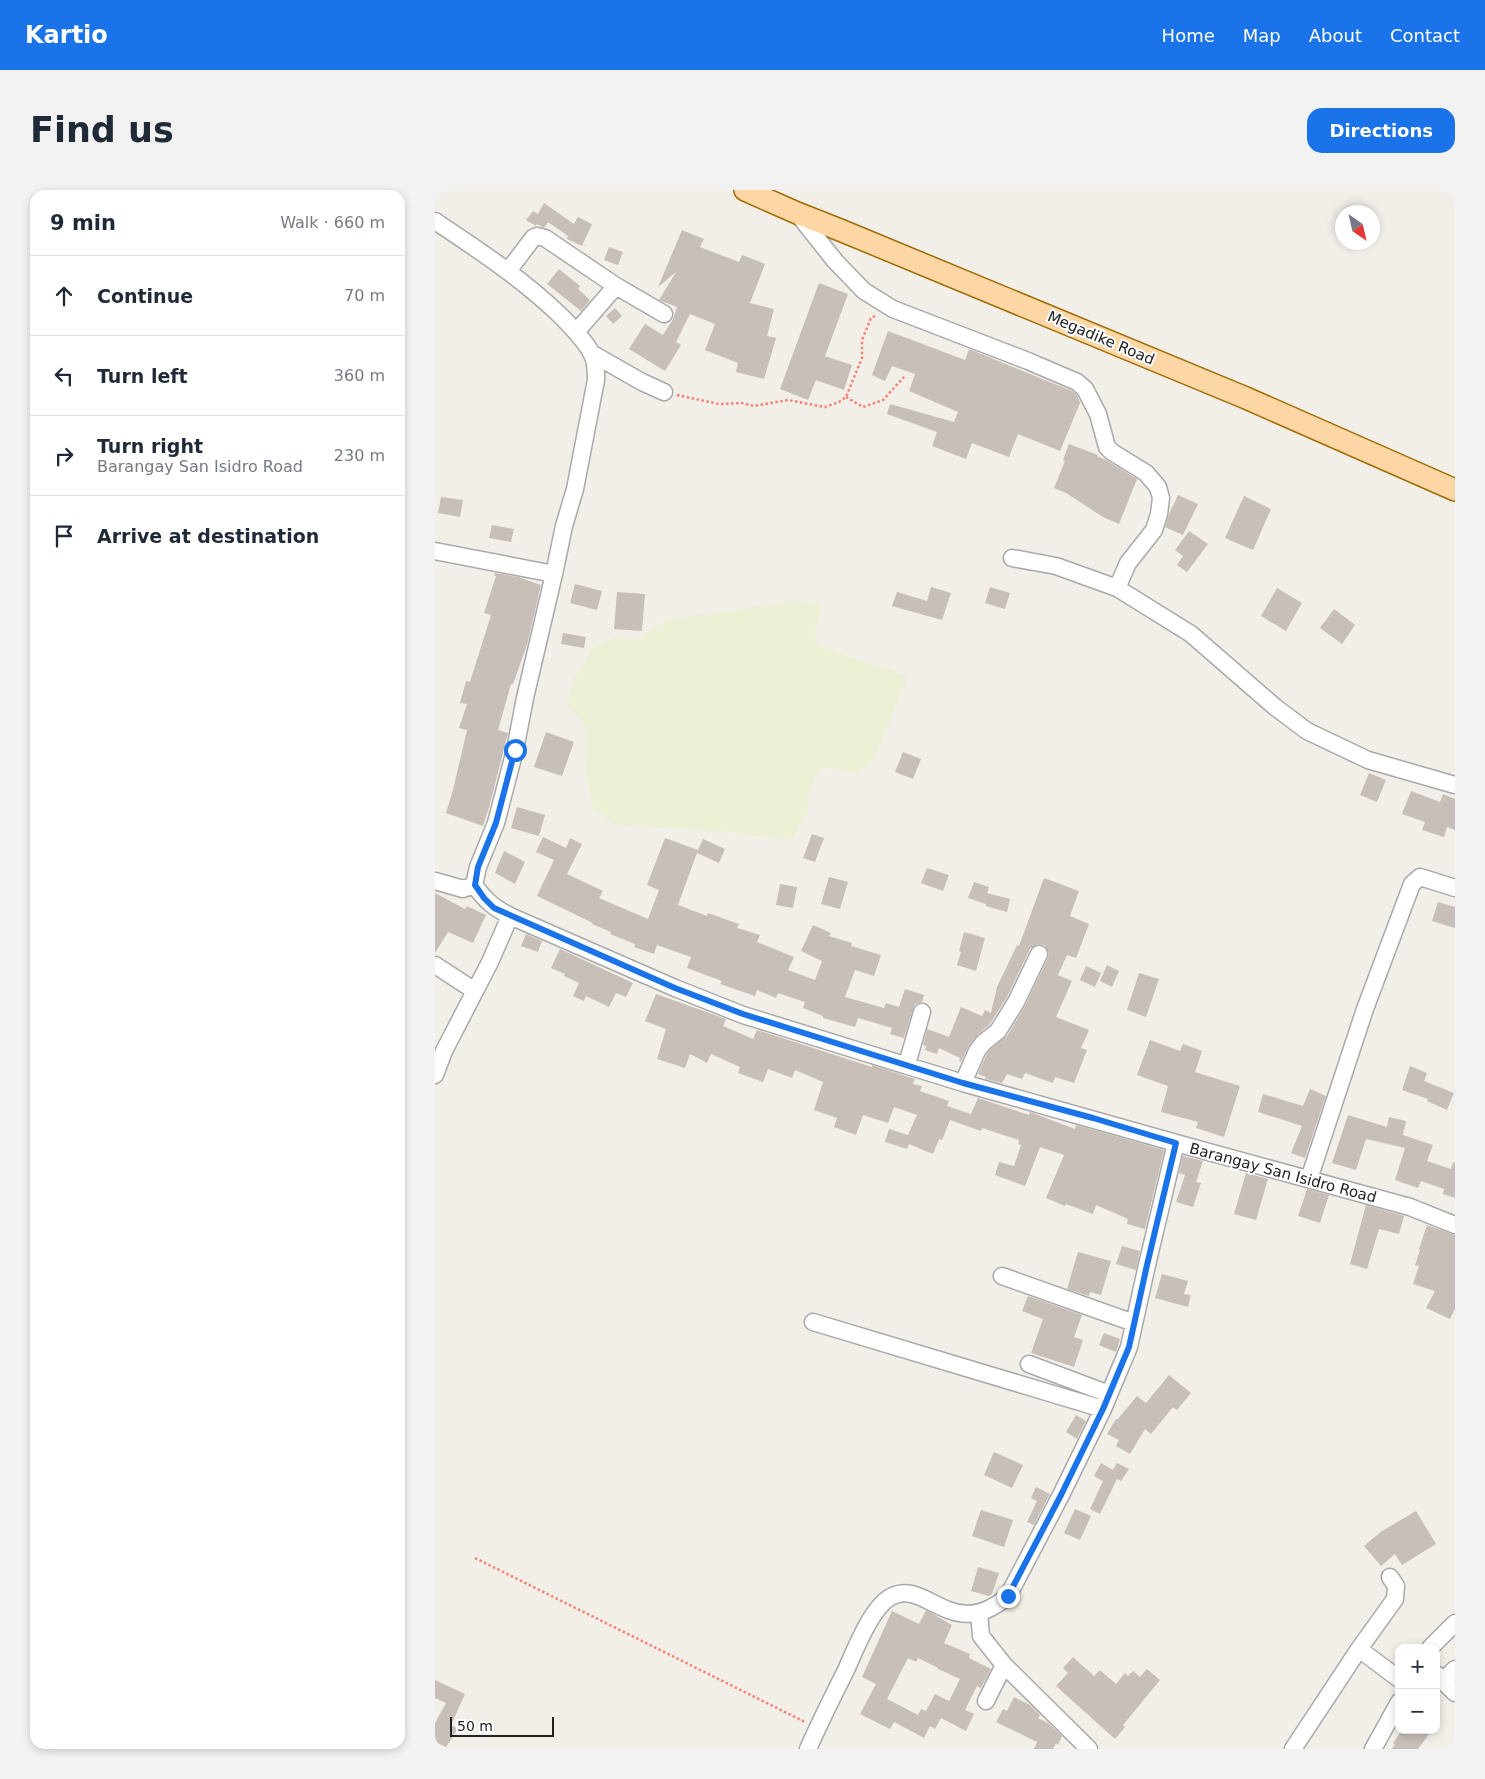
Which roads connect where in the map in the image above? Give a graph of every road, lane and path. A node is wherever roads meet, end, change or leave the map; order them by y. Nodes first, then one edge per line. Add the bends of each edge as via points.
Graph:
1 (745, 190) edge
2 (797, 213) junction
3 (435, 221) edge
4 (508, 271) junction
5 (616, 286) junction
6 (893, 309) junction
7 (664, 314) dead end
8 (576, 332) junction
9 (591, 353) junction
10 (904, 377) dead end
11 (664, 392) joint
12 (846, 398) junction
13 (1455, 490) edge
14 (435, 551) edge
15 (1012, 558) dead end
16 (555, 574) junction
17 (1117, 588) junction
18 (1455, 785) edge
19 (438, 883) edge
20 (475, 885) junction
21 (1455, 888) edge
22 (511, 916) junction
23 (1039, 954) dead end
24 (435, 965) edge
25 (475, 991) junction
26 (922, 1012) dead end
27 (907, 1064) junction
28 (435, 1075) edge
29 (963, 1083) junction
30 (1176, 1143) junction
31 (1309, 1179) junction
32 (1455, 1225) edge
33 (1002, 1276) dead end
34 (813, 1322) dead end
35 (1134, 1323) junction
36 (1029, 1364) dead end
37 (1106, 1402) junction
38 (475, 1558) dead end
39 (1390, 1577) dead end
40 (979, 1613) junction
41 (1455, 1623) edge
42 (1434, 1644) edge
43 (1359, 1649) junction
44 (1004, 1665) junction
45 (1455, 1669) edge
46 (1395, 1676) edge
47 (1440, 1677) edge
48 (1455, 1693) edge
49 (986, 1701) dead end
50 (1395, 1709) edge
51 (817, 1728) junction
52 (807, 1749) edge
53 (1089, 1749) edge
54 (1293, 1749) edge
55 (1373, 1749) edge

1 - 2 main road, Megadike Road
2 - 6 street via 864,292
2 - 13 main road, Megadike Road via 1237,395
3 - 4 street
4 - 5 street via 533,238 541,237
4 - 8 street
5 - 7 street
5 - 8 street
6 - 12 path via 871,318 862,340 862,358
6 - 17 street via 1028,361 1077,382 1085,389 1098,414 1107,447 1146,473 1159,487 1161,498 1154,530 1128,563
8 - 9 street
9 - 11 street
9 - 16 street via 597,366 597,380
10 - 12 path via 883,400 863,407
11 - 12 path via 719,404 754,406 787,400 825,407
14 - 16 street
15 - 17 street via 1056,566
16 - 20 street via 515,750 496,823 478,867
17 - 18 street via 1191,634 1275,708 1307,731 1368,760
19 - 20 street via 463,888
20 - 22 street via 494,908
21 - 31 street via 1420,877 1412,884 1365,1010
22 - 25 street
22 - 27 street via 675,988 743,1014
23 - 29 street via 1016,1002 998,1031 977,1051
24 - 25 street
25 - 28 street via 444,1050
26 - 27 street
27 - 29 street
29 - 30 street
30 - 31 street, Barangay San Isidro Road
30 - 35 street, Barangay San Isidro Road
31 - 32 street, Barangay San Isidro Road via 1410,1207
33 - 35 street
34 - 37 street
35 - 37 street, Barangay San Isidro Road via 1129,1347
36 - 37 street
37 - 40 street, Barangay San Isidro Road via 1008,1596 996,1607
38 - 51 path
39 - 43 street via 1396,1586 1395,1599
40 - 44 street via 981,1636
40 - 51 street, Barangay San Isidro Road via 965,1615 948,1611 918,1595 904,1593 891,1596 869,1622
41 - 42 street
43 - 46 street
43 - 54 street
44 - 49 street
44 - 53 street
45 - 47 street
47 - 48 street
50 - 55 street
51 - 52 street, Barangay San Isidro Road

